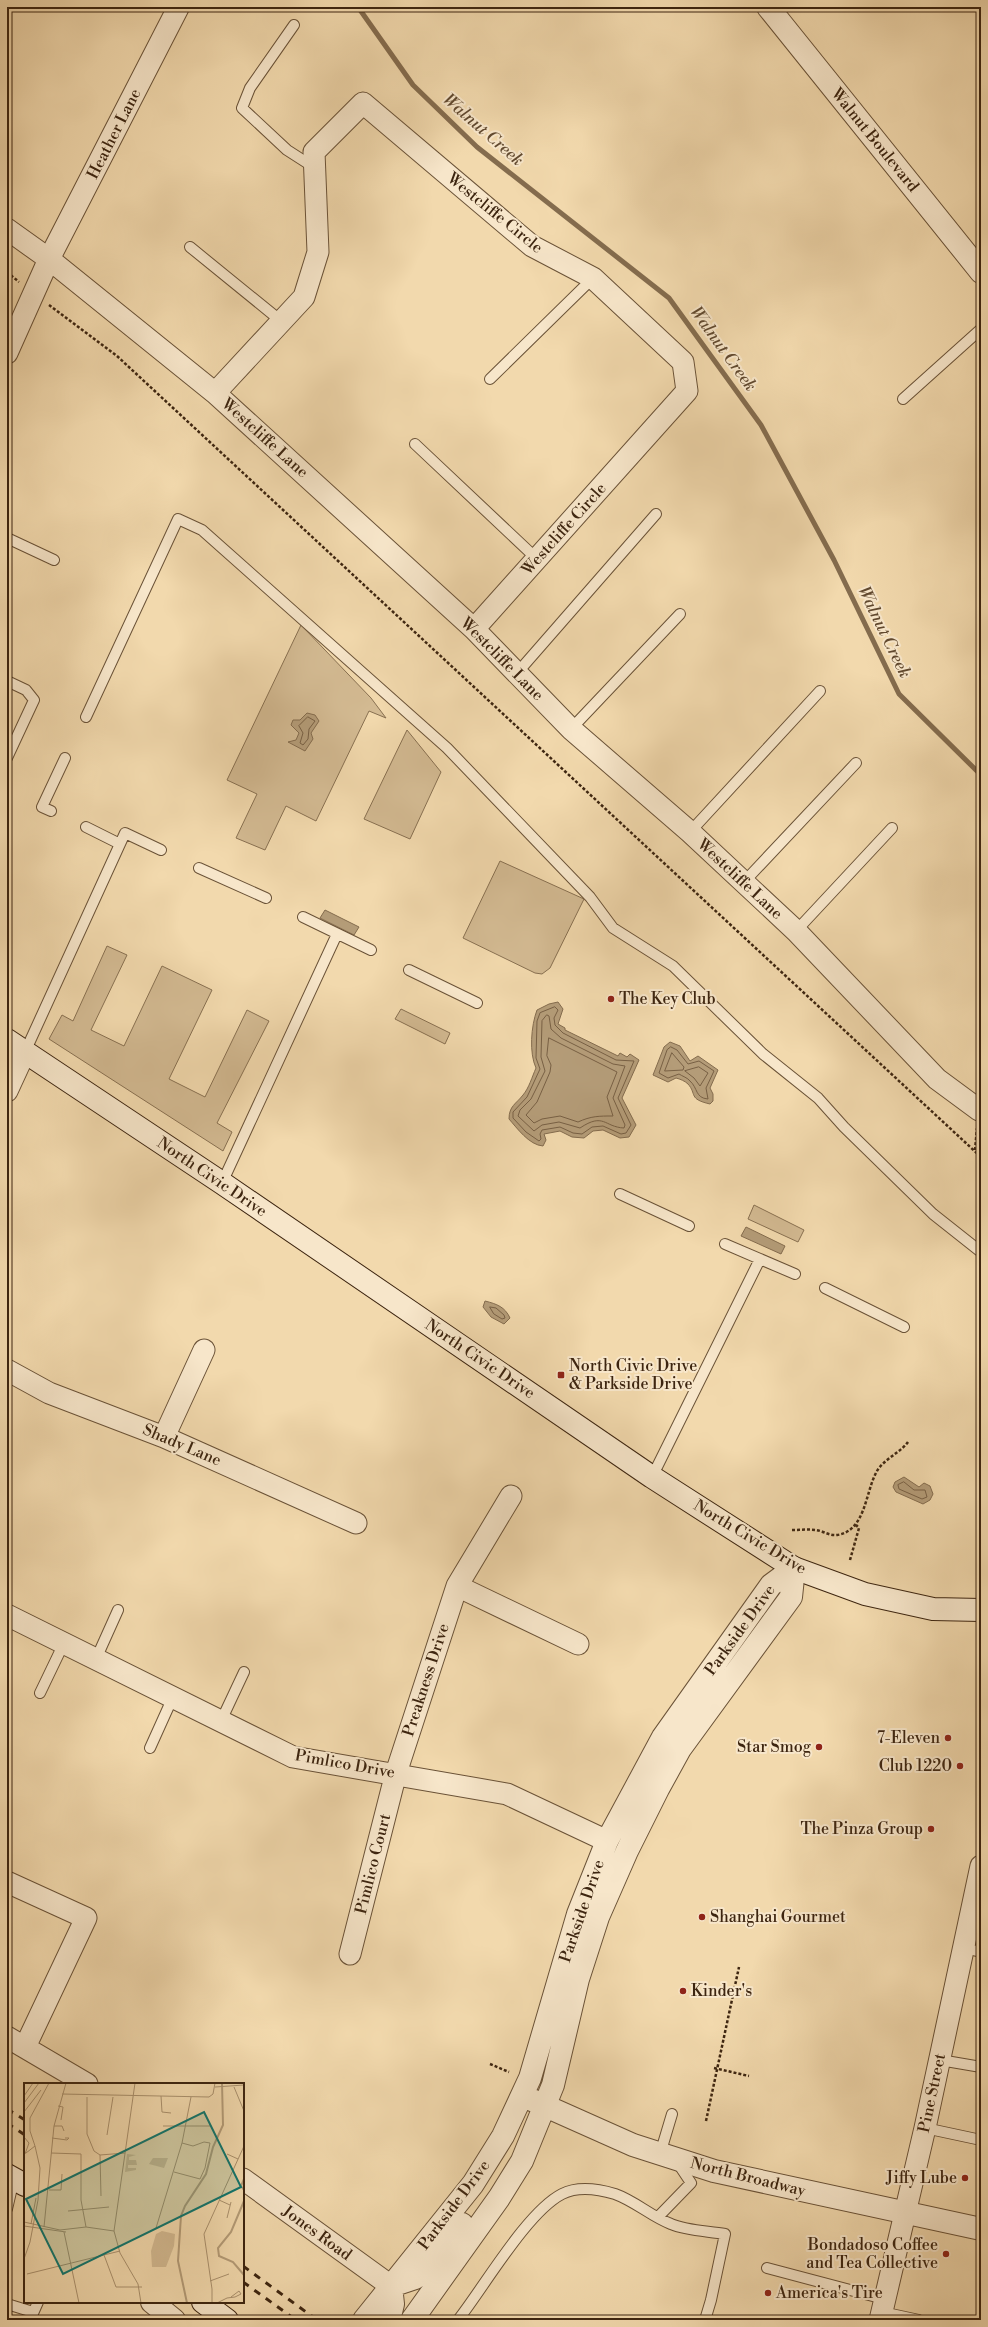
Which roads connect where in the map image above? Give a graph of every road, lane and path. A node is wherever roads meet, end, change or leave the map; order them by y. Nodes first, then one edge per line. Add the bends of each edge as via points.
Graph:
1 (768, 7) edge
2 (178, 8) dead end
3 (294, 25) dead end
4 (315, 168) junction
5 (7, 229) edge
6 (190, 247) dead end
7 (49, 259) junction
8 (7, 272) edge
9 (981, 272) edge
10 (593, 278) junction
11 (34, 294) junction
12 (282, 321) junction
13 (981, 329) edge
14 (7, 353) edge
15 (490, 379) dead end
16 (215, 393) junction
17 (903, 399) dead end
18 (414, 444) dead end
19 (656, 514) dead end
20 (7, 538) edge
21 (536, 559) junction
22 (54, 560) dead end
23 (680, 614) dead end
24 (474, 629) junction
25 (518, 672) junction
26 (7, 681) edge
27 (820, 691) dead end
28 (86, 717) dead end
29 (571, 729) junction
30 (7, 758) edge
31 (66, 758) dead end
32 (856, 763) dead end
33 (51, 812) dead end
34 (86, 827) dead end
35 (892, 828) dead end
36 (690, 832) junction
37 (120, 844) junction
38 (161, 850) dead end
39 (199, 868) dead end
40 (744, 882) junction
41 (266, 898) dead end
42 (303, 917) dead end
43 (796, 931) junction
44 (337, 934) junction
45 (371, 950) dead end
46 (409, 970) dead end
47 (477, 1003) dead end
48 (7, 1040) edge
49 (25, 1052) junction
50 (7, 1091) edge
51 (980, 1107) edge
52 (981, 1157) edge
53 (222, 1182) junction
54 (620, 1194) dead end
55 (689, 1226) dead end
56 (725, 1244) dead end
57 (981, 1252) edge
58 (760, 1259) junction
59 (794, 1274) dead end
60 (825, 1288) dead end
61 (904, 1327) dead end
62 (204, 1350) dead end
63 (7, 1370) edge
64 (164, 1436) junction
65 (908, 1442) dead end
66 (652, 1477) junction
67 (511, 1496) dead end
68 (356, 1523) dead end
69 (856, 1525) junction
70 (792, 1530) dead end
71 (850, 1560) dead end
72 (794, 1568) junction
73 (457, 1586) junction
74 (118, 1610) dead end
75 (981, 1610) edge
76 (7, 1615) edge
77 (64, 1643) junction
78 (578, 1644) dead end
79 (96, 1659) junction
80 (244, 1672) dead end
81 (40, 1692) dead end
82 (173, 1697) junction
83 (221, 1721) junction
84 (150, 1748) dead end
85 (396, 1774) junction
86 (607, 1841) junction
87 (981, 1866) edge
88 (7, 1882) edge
89 (976, 1912) edge
90 (972, 1950) edge
91 (350, 1954) dead end
92 (739, 1967) dead end
93 (16, 2042) edge
94 (940, 2060) junction
95 (490, 2064) dead end
96 (981, 2067) edge
97 (714, 2068) dead end
98 (509, 2072) dead end
99 (749, 2076) dead end
100 (85, 2083) edge
101 (523, 2096) junction
102 (546, 2106) junction
103 (672, 2114) dead end
104 (706, 2121) dead end
105 (925, 2128) junction
106 (981, 2140) edge
107 (667, 2156) junction
108 (244, 2180) edge
109 (18, 2183) edge
110 (499, 2198) junction
111 (7, 2209) edge
112 (905, 2212) junction
113 (658, 2217) junction
114 (981, 2229) edge
115 (767, 2268) dead end
116 (391, 2286) junction
117 (38, 2303) edge
118 (153, 2303) edge
119 (204, 2303) edge
120 (7, 2304) edge
121 (882, 2310) edge
122 (32, 2316) edge
123 (174, 2320) edge
124 (227, 2320) edge
125 (364, 2320) edge
126 (389, 2320) edge
127 (412, 2320) edge
128 (458, 2320) edge
129 (705, 2320) edge
130 (919, 2320) edge

1 - 9 street, Walnut Boulevard
2 - 7 street, Heather Lane
3 - 4 lane via 250,88 242,108 287,150
4 - 10 street, Westcliffe Circle via 314,152 363,103 532,246
4 - 12 street, Westcliffe Circle via 318,252 304,297
5 - 7 street, Westcliffe Lane
6 - 12 lane
7 - 11 street, Heather Lane
7 - 16 street, Westcliffe Lane
8 - 11 path
10 - 15 lane
10 - 21 street, Westcliffe Circle via 683,362 688,391
11 - 14 street, Heather Lane
11 - 52 path via 117,356
12 - 16 street, Westcliffe Circle
13 - 17 lane
16 - 24 street, Westcliffe Lane
18 - 21 lane
19 - 25 lane
20 - 22 lane
21 - 24 street, Westcliffe Circle
23 - 29 lane
24 - 25 street, Westcliffe Lane
25 - 29 street, Westcliffe Lane
26 - 30 lane via 26,690 34,700
27 - 36 lane
28 - 57 lane via 178,519 202,530 446,748 590,897 613,928 672,966 762,1054 818,1098 933,1214
29 - 36 street, Westcliffe Lane
31 - 33 lane via 42,807
32 - 40 lane
34 - 37 lane
35 - 43 lane
36 - 40 street, Westcliffe Lane
37 - 38 lane via 125,832
37 - 49 lane
39 - 41 lane
40 - 43 street, Westcliffe Lane
42 - 44 lane
43 - 51 street, Westcliffe Lane via 937,1079
44 - 45 lane
44 - 53 lane
46 - 47 lane
48 - 49 street, North Civic Drive
49 - 50 street
49 - 53 street, North Civic Drive
53 - 66 street, North Civic Drive
54 - 55 lane
56 - 58 lane
58 - 59 lane
58 - 66 lane
60 - 61 lane
62 - 64 street
63 - 64 street, Shady Lane via 49,1393
64 - 68 street, Shady Lane
65 - 69 path via 878,1470 868,1489
66 - 72 street, North Civic Drive
67 - 73 street, Preakness Drive
69 - 70 path via 848,1532 836,1536 817,1530
69 - 71 path via 859,1528
72 - 75 street, North Civic Drive via 865,1594 933,1609
72 - 86 street, Parkside Drive via 771,1585 663,1737
72 - 102 street, Parkside Drive via 791,1597 680,1749 627,1851 596,1924 578,1979
73 - 78 street
73 - 85 street, Preakness Drive
74 - 79 lane
76 - 77 street, Pimlico Drive
77 - 79 street, Pimlico Drive
77 - 81 lane
79 - 82 street, Pimlico Drive
80 - 83 lane
82 - 83 street, Pimlico Drive
82 - 84 lane
83 - 85 street, Pimlico Drive via 293,1757
85 - 86 street, Pimlico Drive via 507,1794
85 - 91 street, Pimlico Court
86 - 101 street, Parkside Drive via 578,1914
87 - 89 street, Pine Street
88 - 93 street via 86,1918
89 - 90 street, Pine Street
90 - 94 street, Pine Street
92 - 104 path
93 - 100 street
94 - 96 lane
94 - 105 street, Pine Street
95 - 98 path
97 - 99 path, bridge
101 - 102 street, North Broadway
101 - 116 street, Parkside Drive via 503,2136 473,2184
102 - 107 street, North Broadway via 633,2145
102 - 110 street, Parkside Drive via 522,2161
103 - 107 lane
105 - 106 lane
105 - 112 street, Pine Street
107 - 112 street, North Broadway via 714,2171
107 - 113 lane via 691,2183
108 - 116 street, Jones Road
109 - 111 lane
110 - 116 street via 466,2219 437,2257 415,2278
110 - 127 street, Parkside Drive
112 - 114 street, North Broadway
112 - 121 street, Pine Street
113 - 128 lane via 617,2194 596,2189 579,2189 562,2194 545,2206 521,2234
113 - 129 lane via 672,2225 726,2234
115 - 121 lane
116 - 125 street, Parkside Drive
116 - 126 street via 393,2304
117 - 122 lane
118 - 123 street
119 - 124 street
120 - 122 lane
121 - 130 lane

